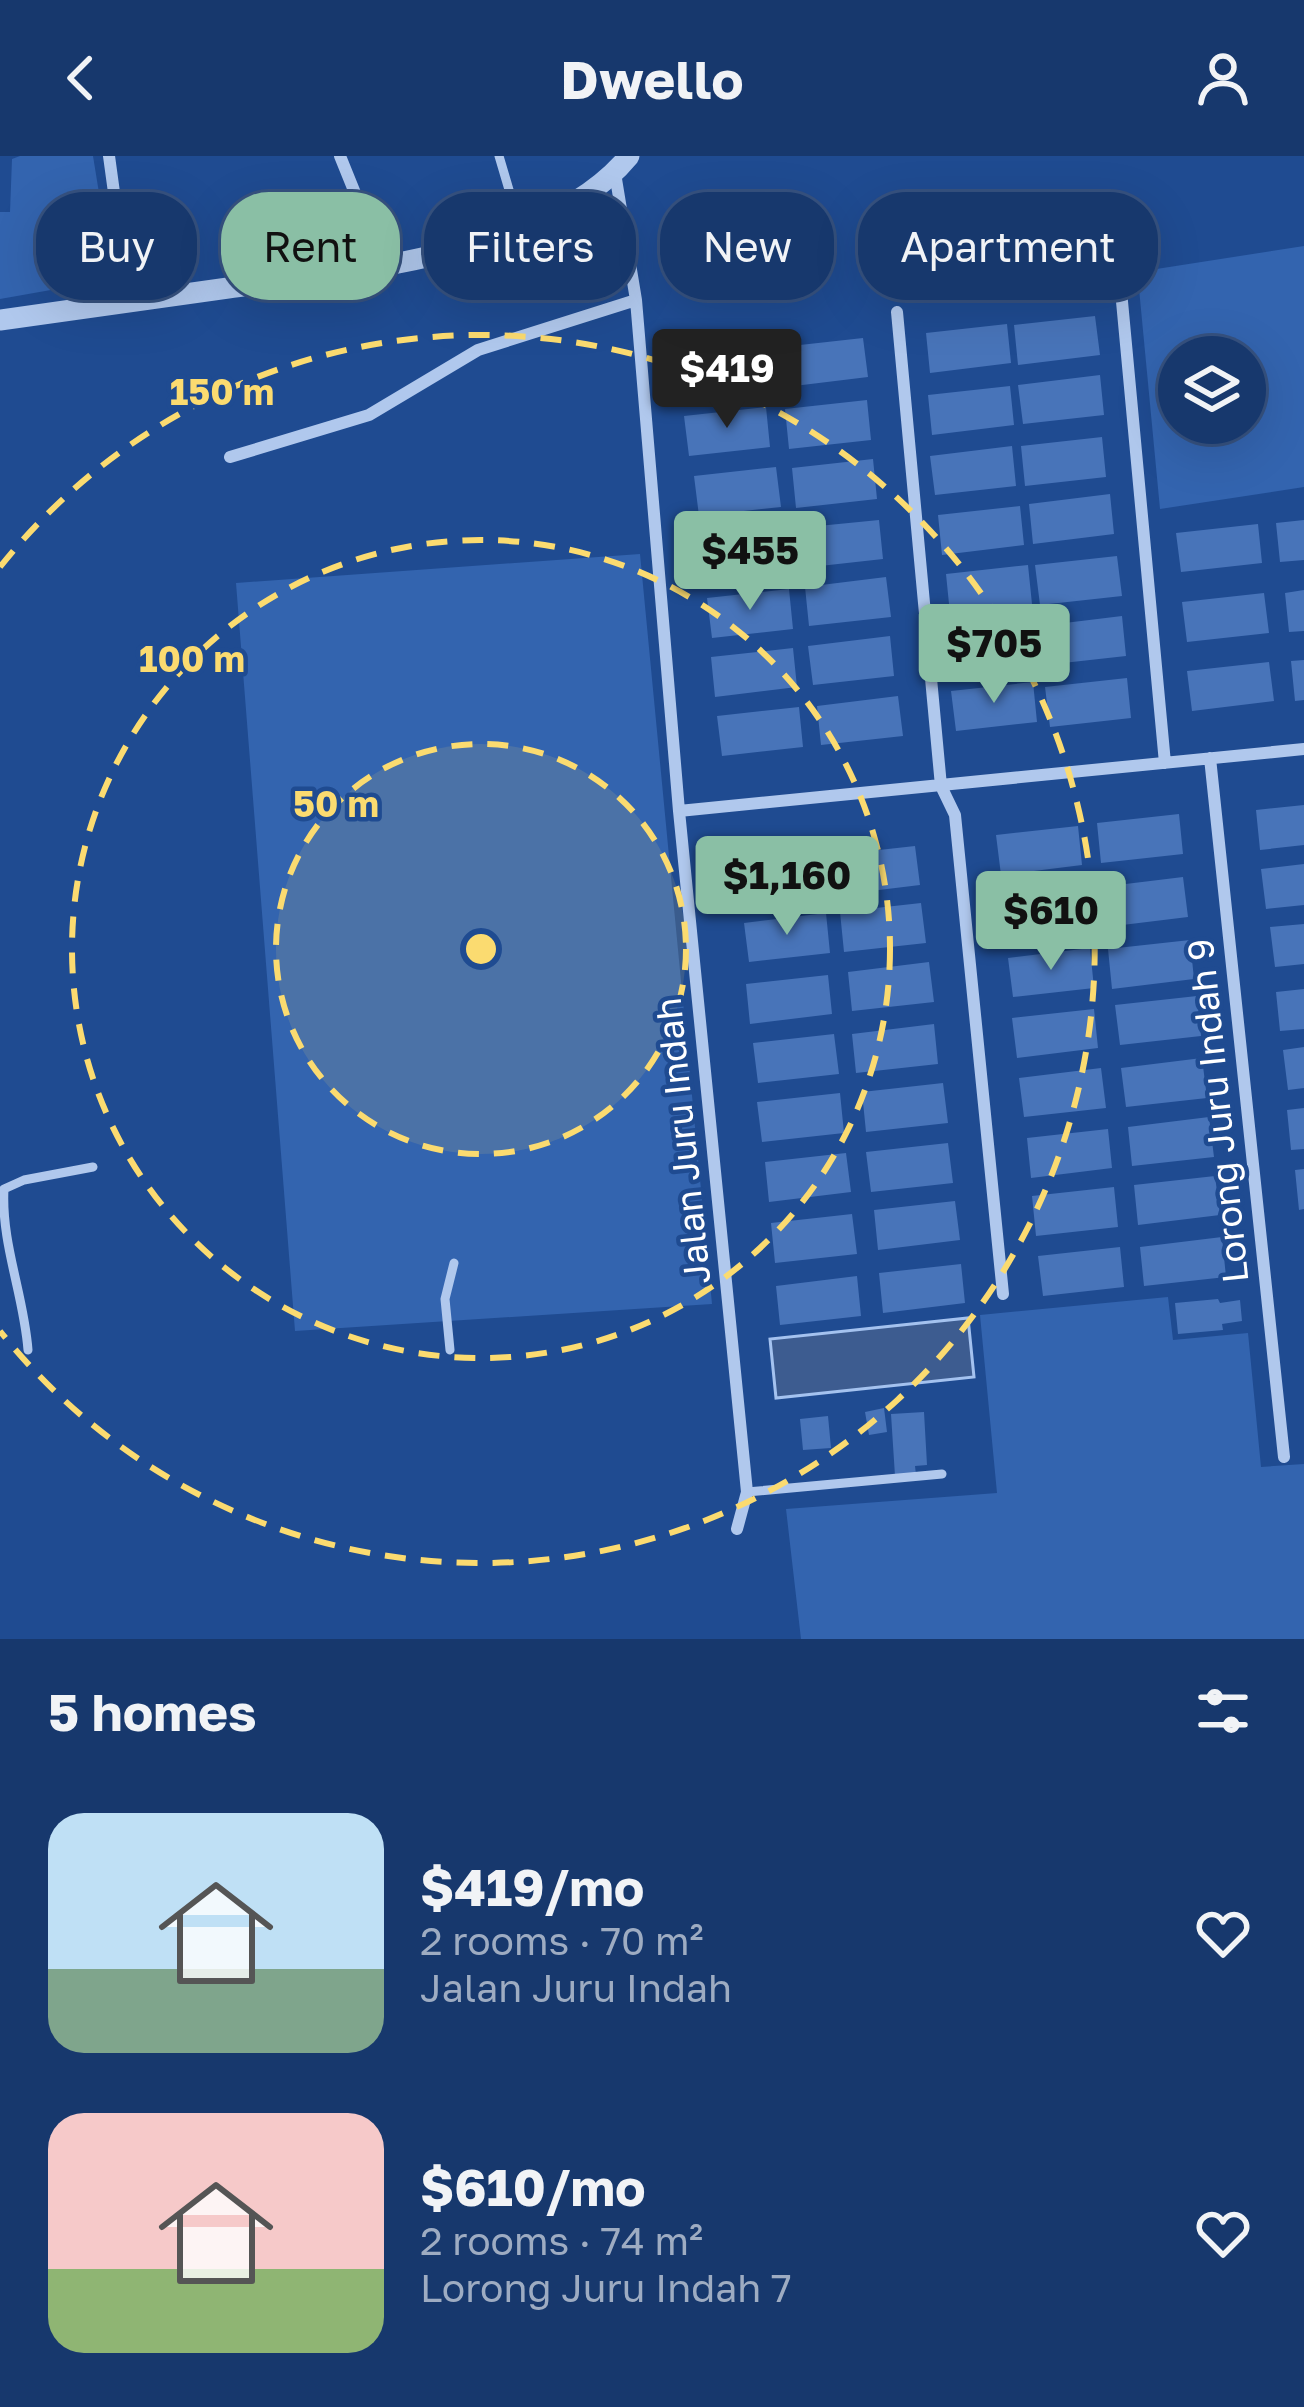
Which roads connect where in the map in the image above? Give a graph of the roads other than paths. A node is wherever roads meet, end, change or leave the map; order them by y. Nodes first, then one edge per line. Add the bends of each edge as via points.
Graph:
1 (109, 156) edge
2 (340, 156) edge
3 (499, 156) edge
4 (622, 165) edge
5 (355, 192) edge
6 (510, 192) edge
7 (583, 192) edge
8 (221, 289) edge
9 (635, 300) joint
10 (1122, 300) edge
11 (129, 302) junction
12 (897, 312) dead end
13 (0, 320) edge
14 (230, 458) dead end
15 (1304, 749) edge
16 (1210, 758) junction
17 (1165, 763) junction
18 (941, 786) junction
19 (679, 811) junction
20 (93, 1167) dead end
21 (454, 1263) dead end
22 (1004, 1294) dead end
23 (28, 1350) dead end
24 (451, 1350) dead end
25 (1284, 1457) dead end
26 (942, 1474) dead end
27 (748, 1492) junction
28 (737, 1529) dead end

1 - 11 street
2 - 5 street
3 - 6 lane
4 - 7 street
8 - 11 street
9 - 14 street via 478,350 369,415
9 - 19 street, Jalan Juru Indah
10 - 17 street
11 - 13 street
12 - 18 street
15 - 16 street
16 - 17 street
16 - 25 street, Lorong Juru Indah 9
17 - 18 street
18 - 19 street
18 - 22 street via 955,815
19 - 27 street, Jalan Juru Indah
20 - 23 lane via 4,1189 2,1225
21 - 24 lane via 445,1299
26 - 27 lane
27 - 28 street, Jalan Juru Indah

